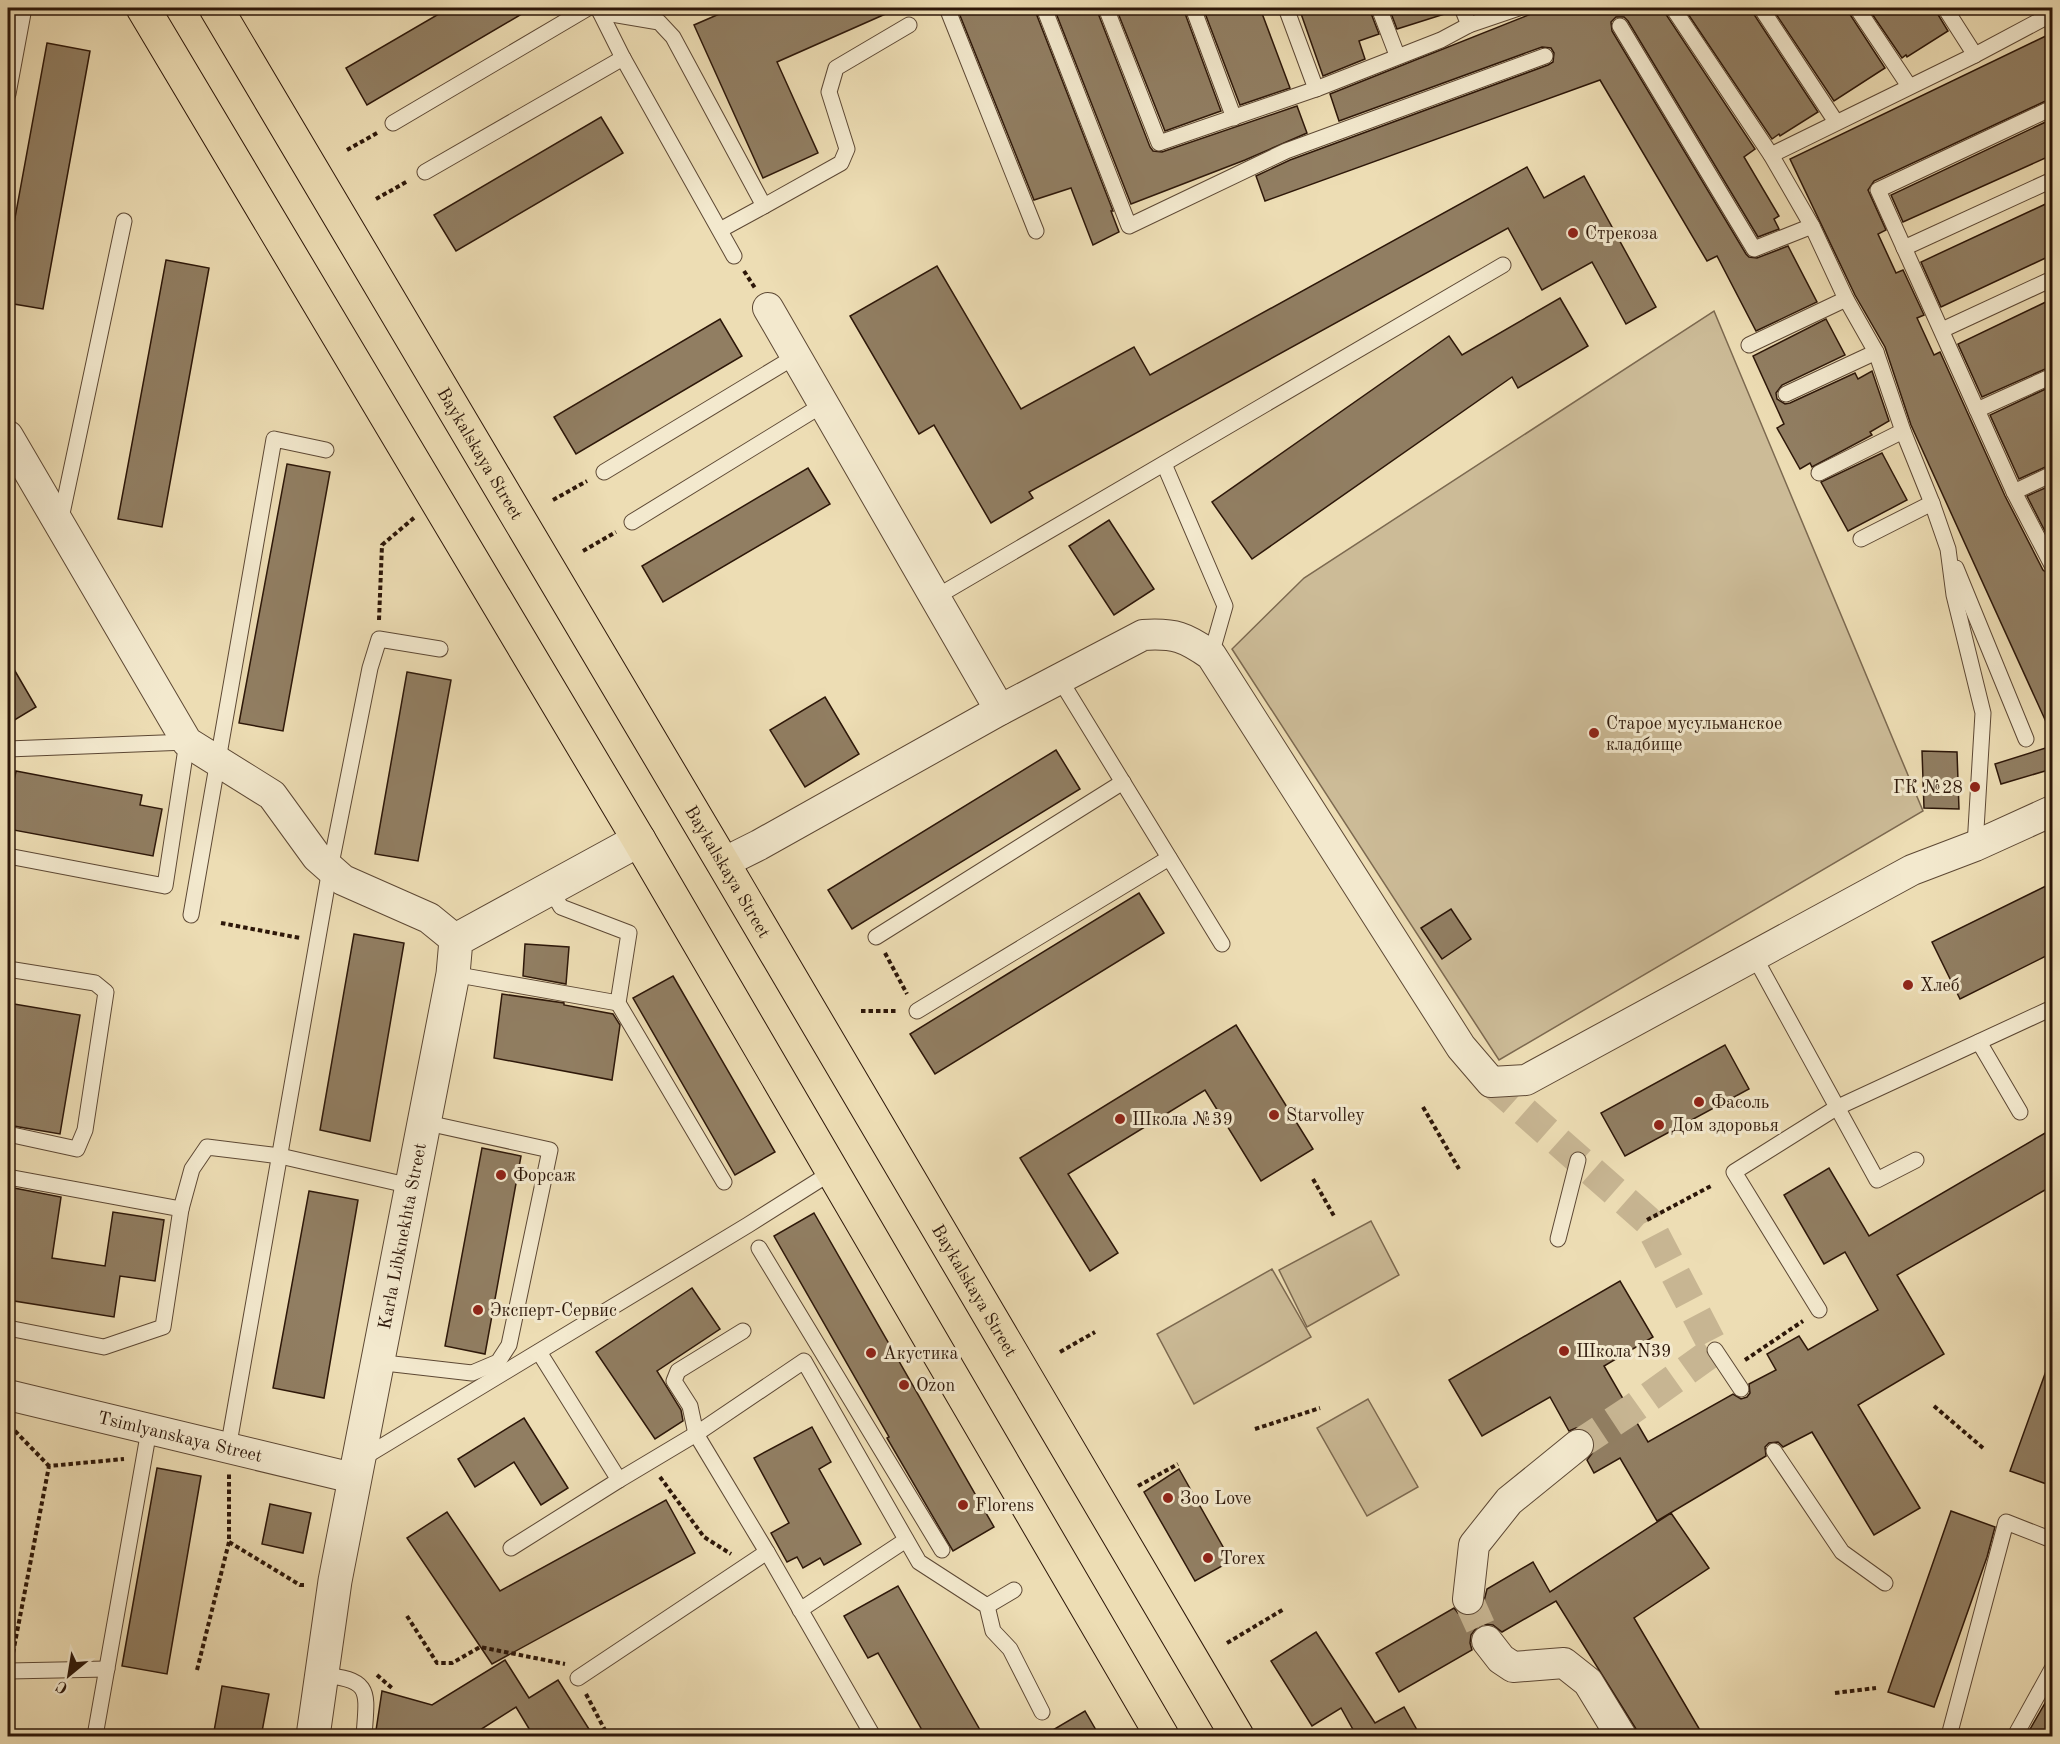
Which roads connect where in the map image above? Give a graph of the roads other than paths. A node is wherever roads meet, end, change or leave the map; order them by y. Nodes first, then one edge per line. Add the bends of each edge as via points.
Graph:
1 (24, 8) edge
2 (143, 8) edge
3 (216, 8) edge
4 (947, 8) edge
5 (1044, 8) edge
6 (1106, 8) edge
7 (1193, 8) edge
8 (1286, 8) edge
9 (1379, 8) edge
10 (1462, 8) edge
11 (1519, 8) edge
12 (1673, 8) edge
13 (1761, 8) edge
14 (1857, 8) edge
15 (1945, 8) edge
16 (595, 9) edge
17 (2052, 14) edge
18 (909, 25) dead end
19 (1468, 25) junction
20 (1620, 26) dead end
21 (1975, 55) junction
22 (1397, 56) junction
23 (1545, 56) dead end
24 (623, 58) junction
25 (1909, 86) junction
26 (1316, 89) junction
27 (8, 94) edge
28 (2052, 108) edge
29 (1234, 118) junction
30 (1836, 122) junction
31 (393, 123) road end
32 (1771, 155) junction
33 (425, 172) road end
34 (2052, 180) edge
35 (764, 206) junction
36 (124, 221) dead end
37 (1812, 226) junction
38 (720, 230) junction
39 (1036, 231) dead end
40 (1904, 248) junction
41 (734, 256) road end
42 (1503, 265) dead end
43 (2052, 279) edge
44 (1846, 298) junction
45 (768, 308) road end
46 (1942, 330) junction
47 (1749, 345) dead end
48 (1876, 352) junction
49 (796, 356) junction
50 (2052, 376) edge
51 (1786, 394) dead end
52 (824, 404) junction
53 (1977, 410) junction
54 (1903, 431) junction
55 (8, 436) edge
56 (326, 450) dead end
57 (1164, 464) junction
58 (604, 472) road end
59 (1819, 473) dead end
60 (2052, 474) edge
61 (2014, 492) junction
62 (1932, 503) junction
63 (632, 522) road end
64 (60, 526) junction
65 (1861, 539) dead end
66 (1948, 549) junction
67 (2052, 565) edge
68 (936, 597) junction
69 (440, 649) dead end
70 (1211, 655) junction
71 (1059, 678) junction
72 (1000, 710) junction
73 (2026, 739) dead end
74 (187, 742) junction
75 (8, 749) edge
76 (217, 761) junction
77 (1123, 782) junction
78 (2052, 811) edge
79 (639, 840) junction
80 (1975, 846) junction
81 (8, 856) edge
82 (1169, 858) junction
83 (723, 863) junction
84 (330, 869) junction
85 (551, 890) junction
86 (191, 915) dead end
87 (876, 937) road end
88 (456, 940) junction
89 (1222, 944) dead end
90 (1754, 956) junction
91 (8, 969) edge
92 (453, 974) junction
93 (618, 1003) junction
94 (2052, 1008) edge
95 (916, 1011) road end
96 (1979, 1042) junction
97 (1836, 1108) junction
98 (2020, 1112) dead end
99 (423, 1122) junction
100 (8, 1134) edge
101 (280, 1156) junction
102 (1578, 1160) dead end
103 (1916, 1160) dead end
104 (832, 1172) junction
105 (8, 1177) edge
106 (724, 1182) dead end
107 (411, 1186) junction
108 (181, 1209) junction
109 (1558, 1239) dead end
110 (759, 1248) dead end
111 (1819, 1310) road end
112 (8, 1328) edge
113 (743, 1330) dead end
114 (1715, 1350) dead end
115 (539, 1352) junction
116 (376, 1362) junction
117 (1741, 1389) dead end
118 (8, 1395) edge
119 (696, 1434) junction
120 (147, 1444) junction
121 (1578, 1445) tunnel mouth
122 (228, 1449) junction
123 (1774, 1451) dead end
124 (355, 1470) junction
125 (899, 1479) junction
126 (619, 1480) junction
127 (879, 1492) junction
128 (906, 1540) junction
129 (2052, 1540) edge
130 (511, 1548) dead end
131 (942, 1550) dead end
132 (767, 1552) junction
133 (1885, 1583) dead end
134 (1014, 1590) dead end
135 (1468, 1599) tunnel mouth
136 (987, 1606) junction
137 (800, 1610) junction
138 (1487, 1641) tunnel mouth
139 (107, 1669) junction
140 (2052, 1669) edge
141 (8, 1672) edge
142 (321, 1675) junction
143 (578, 1678) road end
144 (1042, 1712) dead end
145 (95, 1737) edge
146 (313, 1737) edge
147 (363, 1737) edge
148 (873, 1737) edge
149 (1162, 1737) edge
150 (1237, 1737) edge
151 (1621, 1737) edge
152 (1955, 1737) edge
153 (2015, 1737) edge

1 - 27 lane
2 - 79 main road
3 - 83 main road, Baykalskaya Street
4 - 39 lane
5 - 23 lane via 1130,226 1286,151
6 - 29 lane via 1159,143
7 - 29 lane
8 - 26 lane
9 - 22 lane
10 - 19 lane
11 - 19 lane
12 - 32 lane
13 - 30 lane
14 - 25 lane
15 - 21 lane
16 - 24 lane
16 - 31 lane
16 - 35 lane via 659,22 673,37
17 - 21 lane
18 - 35 lane via 836,68 829,92 847,149 841,163
19 - 22 lane
20 - 37 lane via 1754,249
21 - 25 lane
22 - 26 lane
24 - 33 lane
24 - 38 lane
25 - 30 lane
26 - 29 lane
28 - 40 lane via 1878,190
30 - 32 lane
32 - 37 lane
34 - 40 lane
35 - 38 lane
36 - 64 lane
37 - 44 lane
38 - 41 lane
40 - 46 lane
42 - 57 lane
43 - 46 lane
44 - 47 lane
44 - 48 lane
45 - 49 street
46 - 53 lane
48 - 51 lane
48 - 54 lane
49 - 52 street
49 - 58 lane
50 - 53 lane
52 - 63 lane
52 - 68 street
53 - 61 lane
54 - 59 lane
54 - 62 lane
55 - 64 street
56 - 76 lane via 274,439
57 - 68 lane
57 - 70 lane via 1225,606
60 - 61 lane
61 - 67 lane
62 - 65 lane
62 - 66 lane
64 - 74 street
66 - 73 lane
66 - 80 lane via 1954,595 1983,713
68 - 72 street
69 - 84 lane via 379,639
70 - 71 street via 1189,639 1143,635
70 - 90 street via 1461,1047 1491,1082 1526,1080
71 - 72 street
71 - 77 lane
72 - 83 street
74 - 75 lane
74 - 76 street
74 - 81 lane via 165,885
76 - 84 street via 272,795
76 - 86 lane
77 - 82 lane
77 - 87 lane
78 - 80 street
79 - 85 street
79 - 104 main road
80 - 90 street via 1911,870
82 - 89 lane
82 - 95 lane
83 - 150 main road, Baykalskaya Street
84 - 88 street via 343,880 429,918
84 - 101 lane
85 - 88 street
85 - 93 lane via 561,907 629,933
88 - 92 street, Karla Libknekhta Street
90 - 97 lane
91 - 100 lane via 95,983 106,992 85,1130 77,1149
92 - 93 lane
92 - 99 street, Karla Libknekhta Street
93 - 106 lane
94 - 96 lane
96 - 97 lane
96 - 98 lane
97 - 103 lane via 1877,1180
97 - 111 lane via 1734,1172
99 - 107 street, Karla Libknekhta Street
99 - 116 lane via 550,1150 509,1345 498,1362 472,1373
101 - 107 lane
101 - 108 lane via 207,1147 192,1169
101 - 122 lane
102 - 109 lane
104 - 115 lane
104 - 149 main road
105 - 108 lane
107 - 116 street, Karla Libknekhta Street
108 - 112 lane via 163,1327 104,1347
110 - 125 lane
113 - 119 lane via 678,1371 674,1381 690,1406
114 - 117 lane
115 - 124 lane
115 - 126 lane
116 - 124 street, Karla Libknekhta Street
118 - 120 street, Tsimlyanskaya Street
119 - 126 lane
119 - 127 lane via 804,1361
119 - 132 lane
120 - 122 street, Tsimlyanskaya Street
120 - 139 lane
121 - 135 street via 1509,1501 1474,1545
122 - 124 street, Tsimlyanskaya Street
123 - 133 lane via 1842,1552
124 - 142 street, Karla Libknekhta Street
125 - 127 lane
125 - 131 lane
126 - 130 lane
127 - 128 lane
128 - 136 lane via 919,1562
128 - 137 lane
129 - 152 lane via 2006,1522 1950,1732
132 - 137 lane
132 - 143 lane
134 - 136 lane
136 - 144 lane via 993,1631 1010,1649
137 - 148 lane
138 - 151 street via 1513,1667 1564,1663 1588,1682
139 - 141 lane
139 - 145 lane
140 - 153 lane
142 - 146 street, Karla Libknekhta Street
142 - 147 lane via 339,1676 360,1684 367,1696

